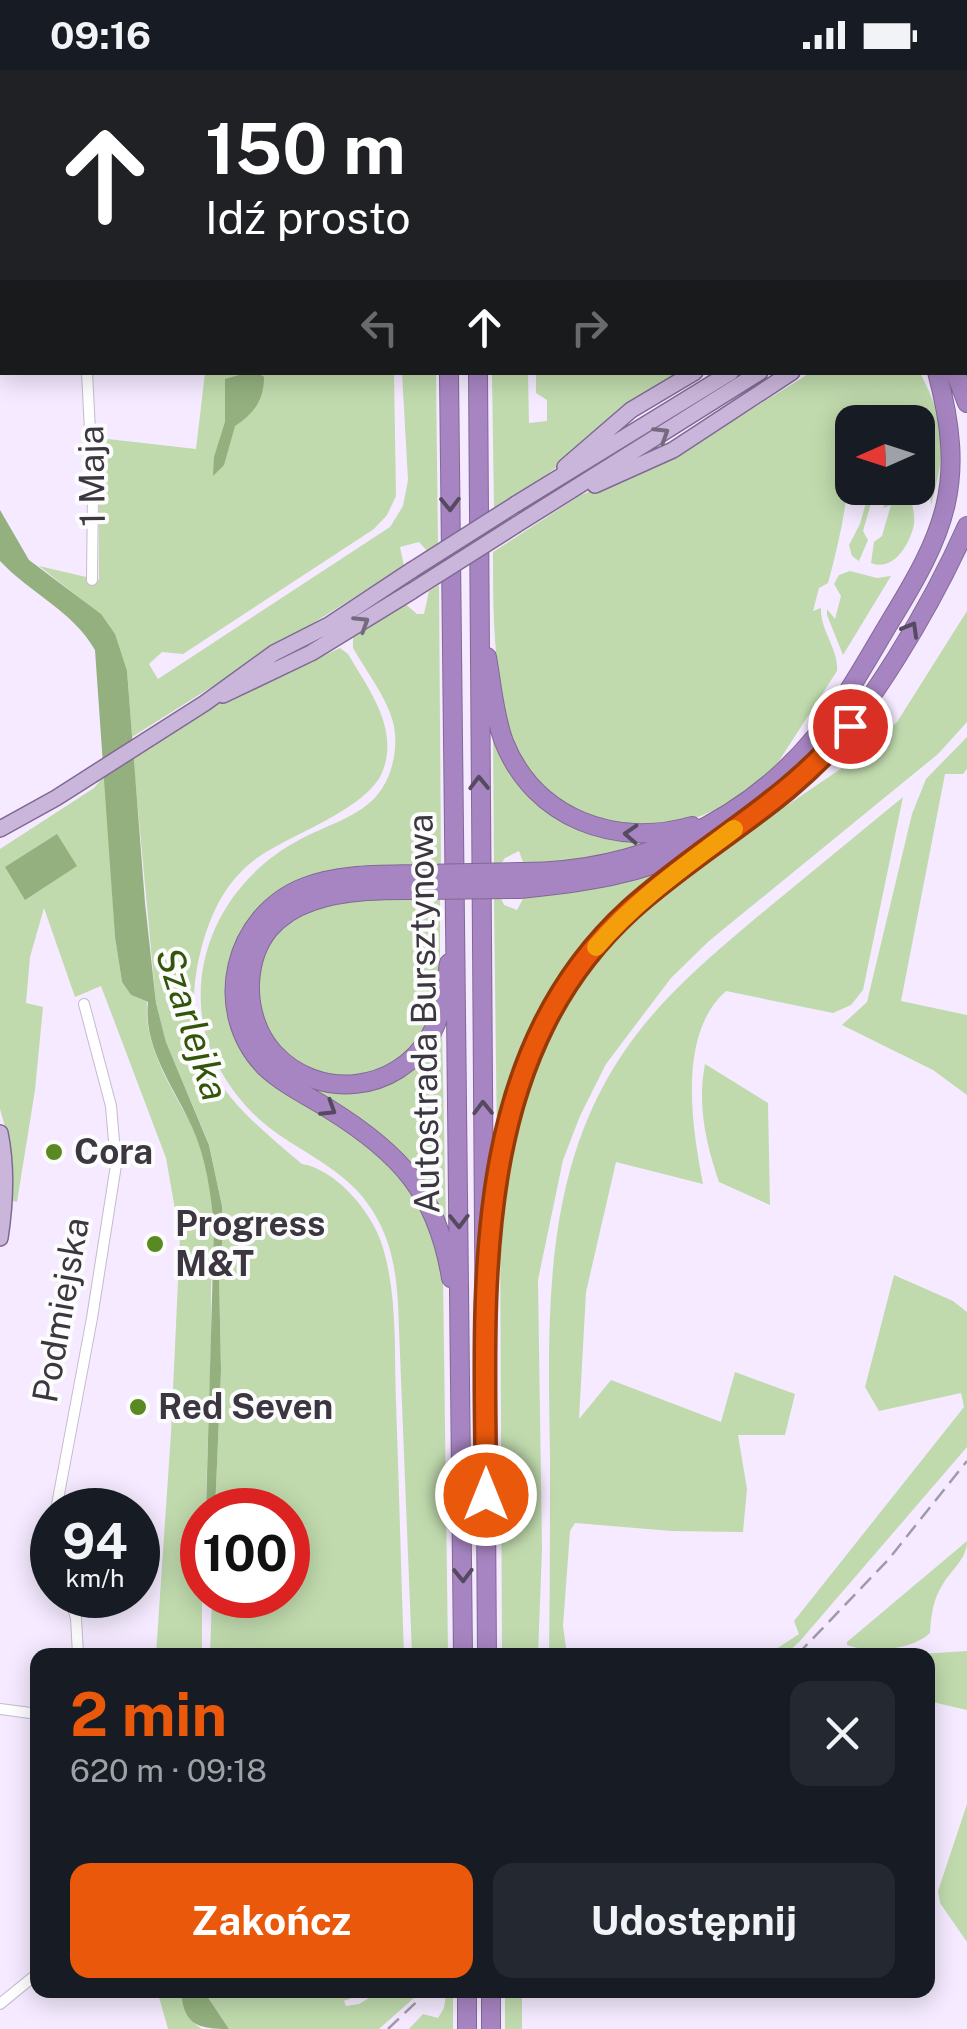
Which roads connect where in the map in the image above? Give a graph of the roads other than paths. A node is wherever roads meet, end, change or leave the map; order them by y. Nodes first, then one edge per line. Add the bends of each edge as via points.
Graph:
1 (87, 375) edge
2 (449, 375) edge
3 (478, 375) edge
4 (689, 375) edge
5 (726, 375) edge
6 (755, 375) edge
7 (787, 375) edge
8 (929, 375) edge
9 (938, 375) edge
10 (957, 375) edge
11 (967, 403) edge
12 (959, 458) junction
13 (519, 502) junction
14 (550, 504) junction
15 (967, 526) edge
16 (92, 580) dead end
17 (478, 596) junction
18 (205, 703) junction
19 (56, 798) junction
20 (730, 822) junction
21 (0, 829) edge
22 (0, 842) edge
23 (421, 882) junction
24 (456, 914) junction
25 (84, 1004) dead end
26 (0, 1133) edge
27 (2, 1165) edge
28 (0, 1238) edge
29 (484, 1276) junction
30 (460, 1337) junction
31 (60, 1488) edge
32 (76, 1618) edge
33 (78, 1648) edge
34 (463, 1648) edge
35 (488, 1648) edge
36 (0, 1709) edge
37 (30, 1713) edge
38 (30, 1980) edge
39 (466, 1998) edge
40 (491, 1998) edge
41 (0, 2004) edge
42 (467, 2029) edge
43 (491, 2029) edge

1 - 16 street, 1 Maja
2 -> 24 highway, Autostrada Bursztynowa
3 - 17 highway, Autostrada Bursztynowa
4 - 13 main road via 632,410
5 - 13 main road
14 -> 6 main road
7 - 14 main road via 654,460
8 - 12 highway
9 - 12 highway
10 - 11 highway
12 - 20 highway via 939,541 839,704 793,762
13 - 18 main road, bridge
18 -> 14 main road, bridge via 285,667
20 -> 15 highway via 804,776 850,726
20 -> 17 highway via 618,834 570,817 543,797 520,772 501,733
29 -> 17 highway, Autostrada Bursztynowa
18 - 19 main road
19 - 21 main road
19 - 22 main road
20 - 23 highway, bridge via 622,861 520,881
20 - 29 highway via 628,912 553,1007 507,1120
23 - 24 highway via 327,895 298,906 272,929 254,962 250,995 264,1038 282,1061 314,1080 349,1085 377,1080 412,1059 439,1014
23 -> 30 highway via 330,880 285,897 253,926 241,948 234,1006 251,1050 265,1066 379,1143 415,1181 447,1254
24 -> 30 highway, Autostrada Bursztynowa
25 - 31 street, Podmiejska via 111,1106 116,1165
26 - 27 main road, Podmiejska
27 - 28 main road, Podmiejska
29 - 35 highway, Autostrada Bursztynowa
30 -> 34 highway, Autostrada Bursztynowa
32 - 33 street
36 - 37 street
38 - 41 street
39 - 42 highway
40 - 43 highway

